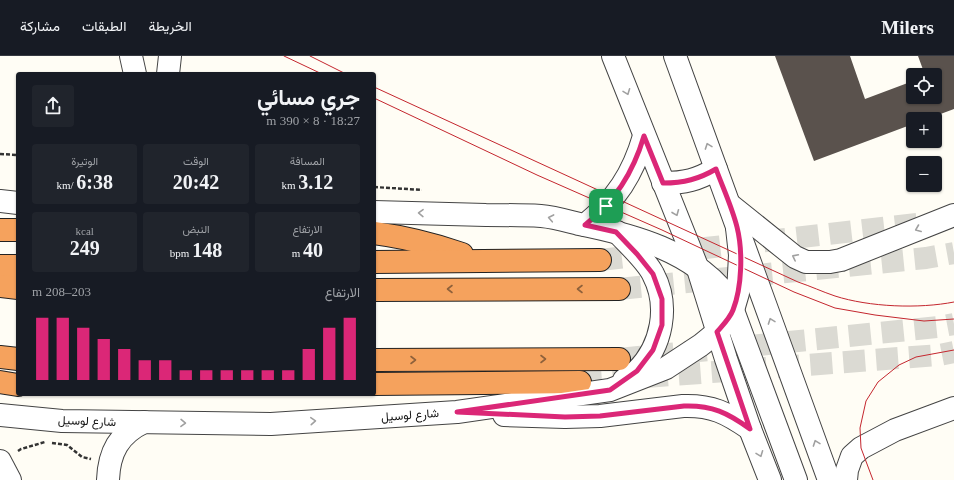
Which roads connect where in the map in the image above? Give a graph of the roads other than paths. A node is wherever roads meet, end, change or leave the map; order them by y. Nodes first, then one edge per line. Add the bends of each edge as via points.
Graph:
1 (131, 56) edge
2 (170, 56) edge
3 (675, 56) edge
4 (609, 59) edge
5 (135, 72) edge
6 (168, 72) edge
7 (644, 136) junction
8 (716, 169) junction
9 (663, 183) junction
10 (0, 201) edge
11 (16, 203) edge
12 (729, 204) junction
13 (376, 212) edge
14 (954, 215) edge
15 (585, 225) junction
16 (737, 228) junction
17 (0, 230) edge
18 (16, 230) edge
19 (616, 232) junction
20 (376, 233) edge
21 (478, 260) junction
22 (600, 260) tunnel mouth
23 (376, 262) edge
24 (0, 266) edge
25 (16, 266) edge
26 (698, 269) junction
27 (0, 286) edge
28 (16, 288) edge
29 (619, 289) tunnel mouth
30 (376, 290) edge
31 (733, 310) junction
32 (717, 332) junction
33 (0, 357) edge
34 (619, 359) tunnel mouth
35 (16, 360) edge
36 (376, 360) edge
37 (0, 382) edge
38 (580, 382) tunnel mouth
39 (376, 384) edge
40 (16, 385) edge
41 (610, 390) junction
42 (954, 408) edge
43 (457, 412) junction
44 (0, 415) edge
45 (144, 422) junction
46 (750, 429) junction
47 (109, 472) edge
48 (770, 480) edge
49 (796, 480) edge
50 (829, 480) edge
51 (846, 480) edge

1 - 5 street
2 - 6 street
8 -> 3 street
4 -> 7 street
7 - 9 street
7 - 15 street via 624,183 606,206
8 - 9 street via 691,181
8 - 12 street
9 -> 26 street
10 - 11 street
14 -> 12 street via 841,260 806,262 786,252
12 - 16 street
15 -> 13 street via 542,216
15 - 19 street
16 - 31 street, شارع لوسيل via 740,273
50 -> 16 street
17 - 18 highway
19 - 26 street via 659,246
19 - 41 street via 653,274 662,299 662,325 653,350 637,371
20 - 21 highway via 422,242
21 - 22 highway
21 - 23 highway
24 - 25 highway
26 - 31 street via 719,285
26 - 32 street
27 - 28 highway
29 -> 30 highway
31 - 32 street, شارع لوسيل
31 - 49 street
32 - 41 street, شارع لوسيل via 701,346 666,368
32 - 46 street
33 - 35 highway
36 -> 34 highway
37 - 40 highway
38 - 39 highway
41 - 43 street, شارع لوسيل
42 - 51 street via 895,430 861,448 852,456
45 -> 43 street, شارع لوسيل via 270,424
43 - 46 street via 600,416 697,405 723,412
44 - 45 street, شارع لوسيل via 62,421
45 - 47 street via 119,441 112,454
46 -> 48 street

